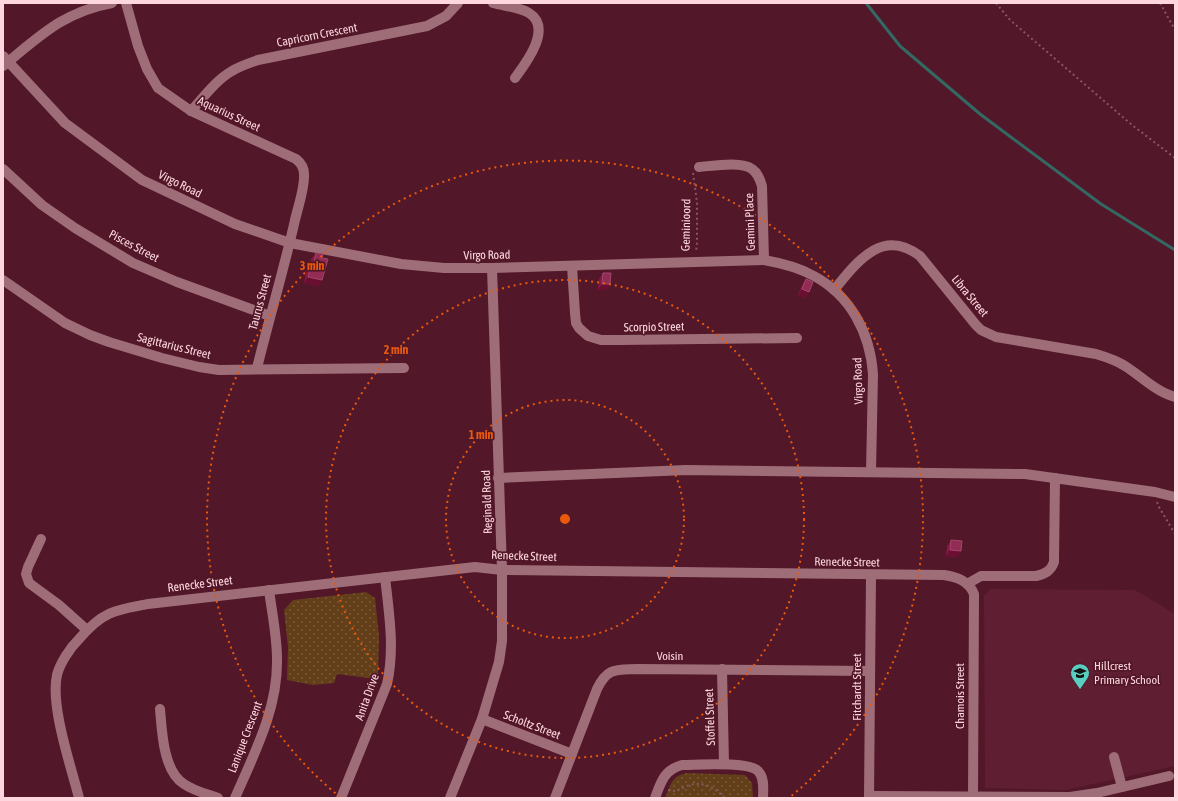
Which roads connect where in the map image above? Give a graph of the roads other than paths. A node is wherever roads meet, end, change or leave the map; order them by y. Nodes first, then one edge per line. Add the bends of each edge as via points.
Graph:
1 (112, 3) edge
2 (126, 3) edge
3 (458, 3) edge
4 (493, 3) edge
5 (5, 62) edge
6 (515, 78) dead end
7 (191, 111) junction
8 (699, 167) road end
9 (3, 169) edge
10 (290, 243) junction
11 (764, 260) junction
12 (572, 266) junction
13 (492, 268) junction
14 (3, 280) edge
15 (834, 290) junction
16 (270, 316) junction
17 (797, 338) dead end
18 (257, 368) junction
19 (404, 368) dead end
20 (1175, 397) edge
21 (871, 472) junction
22 (498, 478) junction
23 (1055, 478) junction
24 (1175, 496) edge
25 (41, 539) dead end
26 (502, 570) junction
27 (871, 576) junction
28 (385, 577) junction
29 (967, 584) junction
30 (269, 590) junction
31 (87, 630) junction
32 (722, 669) junction
33 (870, 671) junction
34 (160, 709) dead end
35 (482, 719) junction
36 (572, 754) junction
37 (1114, 757) dead end
38 (724, 764) junction
39 (1169, 776) dead end
40 (1122, 787) junction
41 (869, 797) edge
42 (973, 797) edge
43 (79, 798) edge
44 (218, 798) edge
45 (236, 798) edge
46 (341, 798) edge
47 (450, 798) edge
48 (555, 798) edge
49 (655, 798) edge
50 (763, 798) edge

1 - 5 street via 96,6 60,22
2 - 7 street, Aquarius Street via 138,46 152,79 158,88
3 - 7 street, Capricorn Crescent via 446,16 427,26 258,60 240,67 219,81
4 - 6 street via 525,11 537,22 535,47
5 - 10 street, Virgo Road via 65,123 142,180 235,224
7 - 10 street, Aquarius Street via 301,163 304,181
8 - 11 street, Gemini Place via 747,166 758,176 762,186
9 - 16 street, Pisces Street via 42,205 68,224 133,263
10 - 13 street, Virgo Road via 401,264 444,268
10 - 16 street, Taurus Street
11 - 12 street, Virgo Road
11 - 15 street, Virgo Road via 786,264 815,276
12 - 13 street, Virgo Road
12 - 17 street, Scorpio Street via 576,323 588,336 601,340
13 - 22 street, Reginald Road
14 - 18 street, Sagittarius Street via 65,323 109,342 200,367 219,370
15 - 20 street, Libra Street via 856,263 868,253 883,245 904,246 920,256 976,325 988,334 1112,359 1160,391
15 - 21 street, Virgo Road via 858,319 872,358
16 - 18 street, Taurus Street
18 - 19 street, Sagittarius Street
21 - 22 street via 686,470
21 - 23 street via 1025,474
22 - 26 street, Reginald Road
23 - 24 street
23 - 29 street via 1054,562 1051,569 1043,575 1036,576 981,576
25 - 31 street via 26,574 29,583
26 - 27 street, Renecke Street
26 - 28 street, Renecke Street via 475,566
26 - 35 street, Reginald Road via 502,641 499,662
27 - 29 street, Renecke Street via 944,576 963,580
27 - 33 street, Fitchardt Street
28 - 30 street, Renecke Street
28 - 46 street, Anita Drive via 392,648 390,670 387,684
29 - 42 street, Chamois Street via 974,594
30 - 31 street, Renecke Street via 120,609 101,618
30 - 45 street, Lanique Crescent via 277,660 276,688 269,717
31 - 43 street, Renecke Street via 69,649 57,675 56,698 62,733
32 - 33 street, Voisin
32 - 36 street, Voisin via 612,671 596,689
32 - 38 street, Stoffel Street
33 - 41 street, Fitchardt Street
34 - 44 street via 164,746 175,776 183,784
35 - 36 street, Scholtz Street
35 - 47 street, Reginald Road
36 - 48 street, Voisin
37 - 40 street
38 - 49 street via 675,767 663,778
38 - 50 street via 749,766 759,772 763,782
39 - 40 street
40 - 42 street via 1070,797
41 - 42 street

